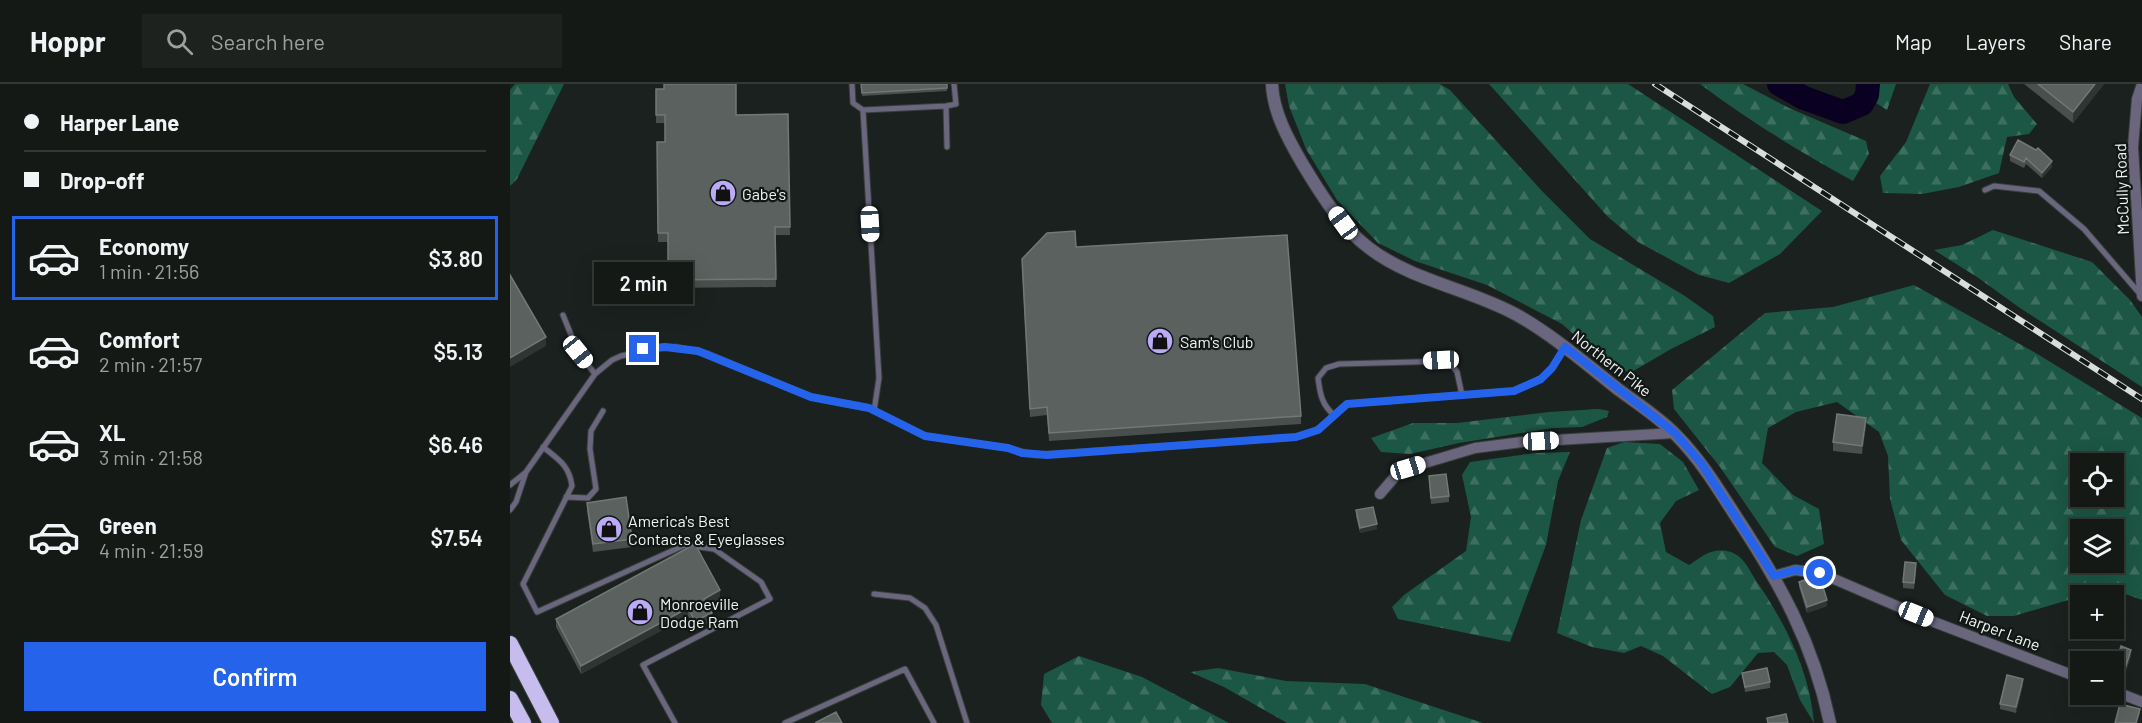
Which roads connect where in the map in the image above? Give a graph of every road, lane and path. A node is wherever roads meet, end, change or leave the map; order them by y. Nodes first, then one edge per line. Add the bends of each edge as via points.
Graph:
1 (852, 84) edge
2 (954, 84) edge
3 (1272, 84) edge
4 (2142, 84) edge
5 (946, 106) junction
6 (863, 110) junction
7 (947, 147) dead end
8 (1985, 190) dead end
9 (2142, 295) edge
10 (563, 315) dead end
11 (1565, 347) junction
12 (595, 374) junction
13 (1462, 395) junction
14 (603, 411) dead end
15 (874, 411) junction
16 (1334, 415) junction
17 (1675, 433) junction
18 (543, 447) junction
19 (526, 472) junction
20 (510, 485) edge
21 (1380, 494) dead end
22 (566, 497) junction
23 (510, 510) edge
24 (1774, 576) junction
25 (874, 594) dead end
26 (510, 644) edge
27 (2070, 674) edge
28 (2124, 695) edge
29 (510, 699) edge
30 (2142, 702) edge
31 (523, 723) edge
32 (551, 723) edge
33 (675, 723) edge
34 (784, 723) edge
35 (934, 723) edge
36 (967, 723) edge
37 (1830, 723) edge

1 - 6 lane via 853,103
2 - 5 lane via 956,104
3 - 11 street, Northern Pike via 1272,98 1283,127 1312,180 1370,249 1400,266 1508,310
4 - 9 street, McCully Road via 2133,147
5 - 6 lane
5 - 7 lane
6 - 15 lane via 879,378
8 - 9 lane via 1994,186 2039,191 2084,229
10 - 12 lane via 578,352
11 - 13 lane via 1552,368 1530,386
11 - 17 street, Northern Pike
12 - 15 lane via 612,360 632,352 676,347 719,358 811,397
12 - 18 lane
13 - 16 lane via 1347,404
13 - 16 lane via 1457,372 1449,361 1339,364 1326,368 1318,378 1325,408
14 - 22 lane via 591,431 596,489 588,498
15 - 16 lane via 925,436 1047,455 1296,437 1318,430
17 - 21 street via 1475,448 1408,468 1398,473
17 - 24 street, Northern Pike via 1701,463
18 - 19 lane
18 - 22 lane via 566,466 571,476 572,486
19 - 20 lane
19 - 23 lane
22 - 33 lane via 523,584 537,612 685,544 714,549 761,582 770,599 644,665
24 - 27 street, Harper Lane via 1795,570 1820,573
24 - 37 street, Northern Pike via 1807,641
25 - 36 lane via 910,598 926,608 936,625
26 - 32 highway
28 - 30 street
29 - 31 highway
34 - 35 lane via 905,669

